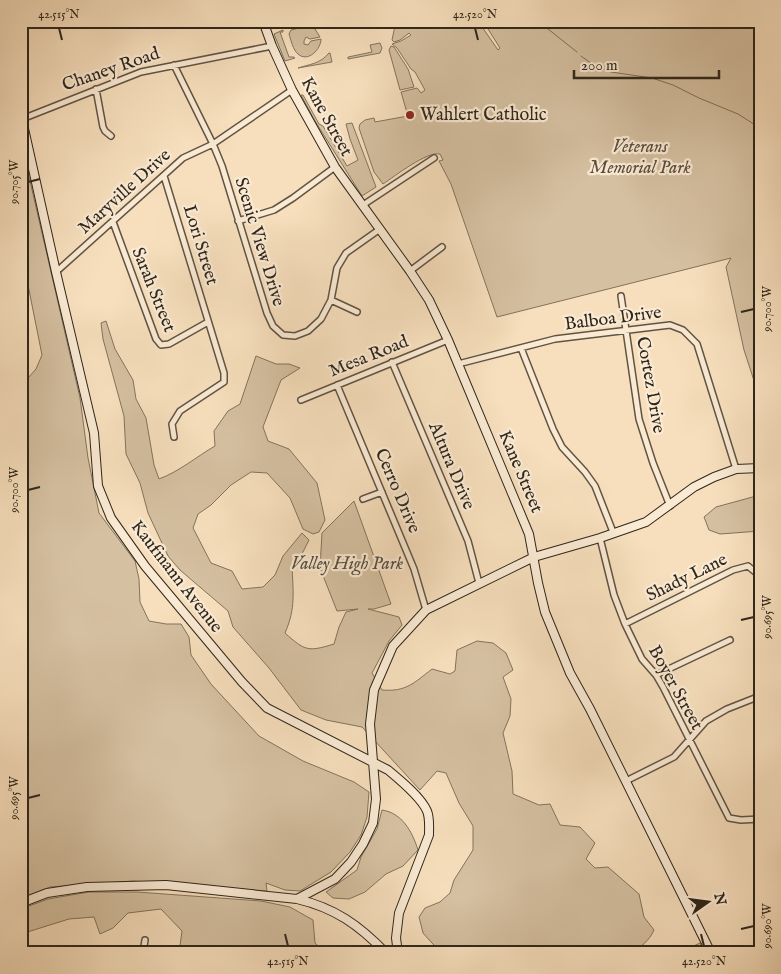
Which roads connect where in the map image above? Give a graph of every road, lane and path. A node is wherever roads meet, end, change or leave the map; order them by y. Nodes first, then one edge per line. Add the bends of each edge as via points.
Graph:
1 (263, 21) edge
2 (272, 46) junction
3 (174, 65) junction
4 (96, 89) junction
5 (292, 90) junction
6 (22, 118) edge
7 (111, 136) dead end
8 (213, 144) junction
9 (434, 158) dead end
10 (335, 167) junction
11 (164, 176) junction
12 (363, 205) junction
13 (238, 221) junction
14 (113, 222) junction
15 (380, 229) junction
16 (442, 247) dead end
17 (410, 270) junction
18 (56, 272) junction
19 (621, 296) dead end
20 (331, 300) junction
21 (357, 312) dead end
22 (208, 322) junction
23 (627, 331) junction
24 (448, 340) junction
25 (521, 348) junction
26 (392, 362) junction
27 (458, 364) junction
28 (337, 385) junction
29 (300, 400) dead end
30 (174, 437) dead end
31 (760, 468) edge
32 (736, 469) junction
33 (382, 492) junction
34 (363, 499) dead end
35 (670, 506) junction
36 (613, 532) junction
37 (600, 538) junction
38 (534, 557) junction
39 (760, 576) edge
40 (479, 583) junction
41 (426, 610) junction
42 (625, 624) junction
43 (730, 640) dead end
44 (656, 675) junction
45 (760, 696) edge
46 (689, 740) junction
47 (373, 763) junction
48 (626, 780) junction
49 (760, 819) edge
50 (297, 900) junction
51 (21, 903) edge
52 (145, 940) dead end
53 (83, 953) edge
54 (95, 953) edge
55 (143, 953) edge
56 (386, 953) edge
57 (398, 953) edge
58 (711, 953) edge

1 - 2 street, Kane Street
2 - 3 street, Chaney Road
2 - 5 street, Kane Street
3 - 4 street, Chaney Road via 141,72
3 - 8 street, Scenic View Drive
4 - 6 street, Chaney Road
4 - 7 street via 103,127
5 - 8 street, Maryville Drive
5 - 10 street, Kane Street
6 - 18 street, Kaufmann Avenue
8 - 11 street, Maryville Drive via 183,158
8 - 13 street, Scenic View Drive
9 - 12 street
10 - 12 street, Kane Street
10 - 13 street via 274,210
11 - 14 street, Maryville Drive
11 - 22 street, Lori Street
12 - 15 street, Kane Street
13 - 20 street, Scenic View Drive via 267,313 282,335 295,336 308,331 321,320
14 - 18 street, Maryville Drive
14 - 22 street, Sarah Street via 161,345 169,344
15 - 17 street, Kane Street
15 - 20 street, Scenic View Drive via 346,253 337,268
16 - 17 street
17 - 24 street, Kane Street
18 - 47 street, Kaufmann Avenue via 94,433 98,486 111,518 145,566 267,708
19 - 23 street, Cortez Drive
20 - 21 street
22 - 30 street, Lori Street via 224,372 224,382 180,411 172,424
23 - 25 street, Balboa Drive via 555,339
23 - 32 street, Balboa Drive via 670,325 683,330 697,344
23 - 35 street, Cortez Drive via 639,420
24 - 26 street, Mesa Road
24 - 27 street, Kane Street
25 - 27 street, Balboa Drive
25 - 36 street via 562,447 595,486
26 - 28 street, Mesa Road
26 - 40 street, Altura Drive via 468,541
27 - 38 street, Kane Street via 529,534
28 - 29 street, Mesa Road
28 - 33 street, Cerro Drive
31 - 32 street
32 - 35 street via 694,487
33 - 34 street
33 - 41 street, Cerro Drive via 414,569
35 - 36 street via 646,522
36 - 37 street
37 - 38 street
37 - 42 street, Boyer Street
38 - 40 street
38 - 48 street, Kane Street via 545,612 567,666
39 - 42 street, Shady Lane via 748,566 733,570
40 - 41 street
41 - 47 street via 393,646 374,690 370,724
42 - 44 street, Boyer Street via 642,658
43 - 44 street
44 - 46 street, Boyer Street
45 - 46 street via 706,721
46 - 48 street via 674,757
46 - 49 street, Boyer Street via 729,818
47 - 50 street via 376,799 373,823 363,844 352,862 335,879
47 - 57 street, Kaufmann Avenue via 388,770 408,787 427,811 430,822 429,835 399,913
48 - 58 street, Kane Street
50 - 51 street via 166,885 87,887 46,893
50 - 56 street via 338,913
52 - 55 street
53 - 54 street

